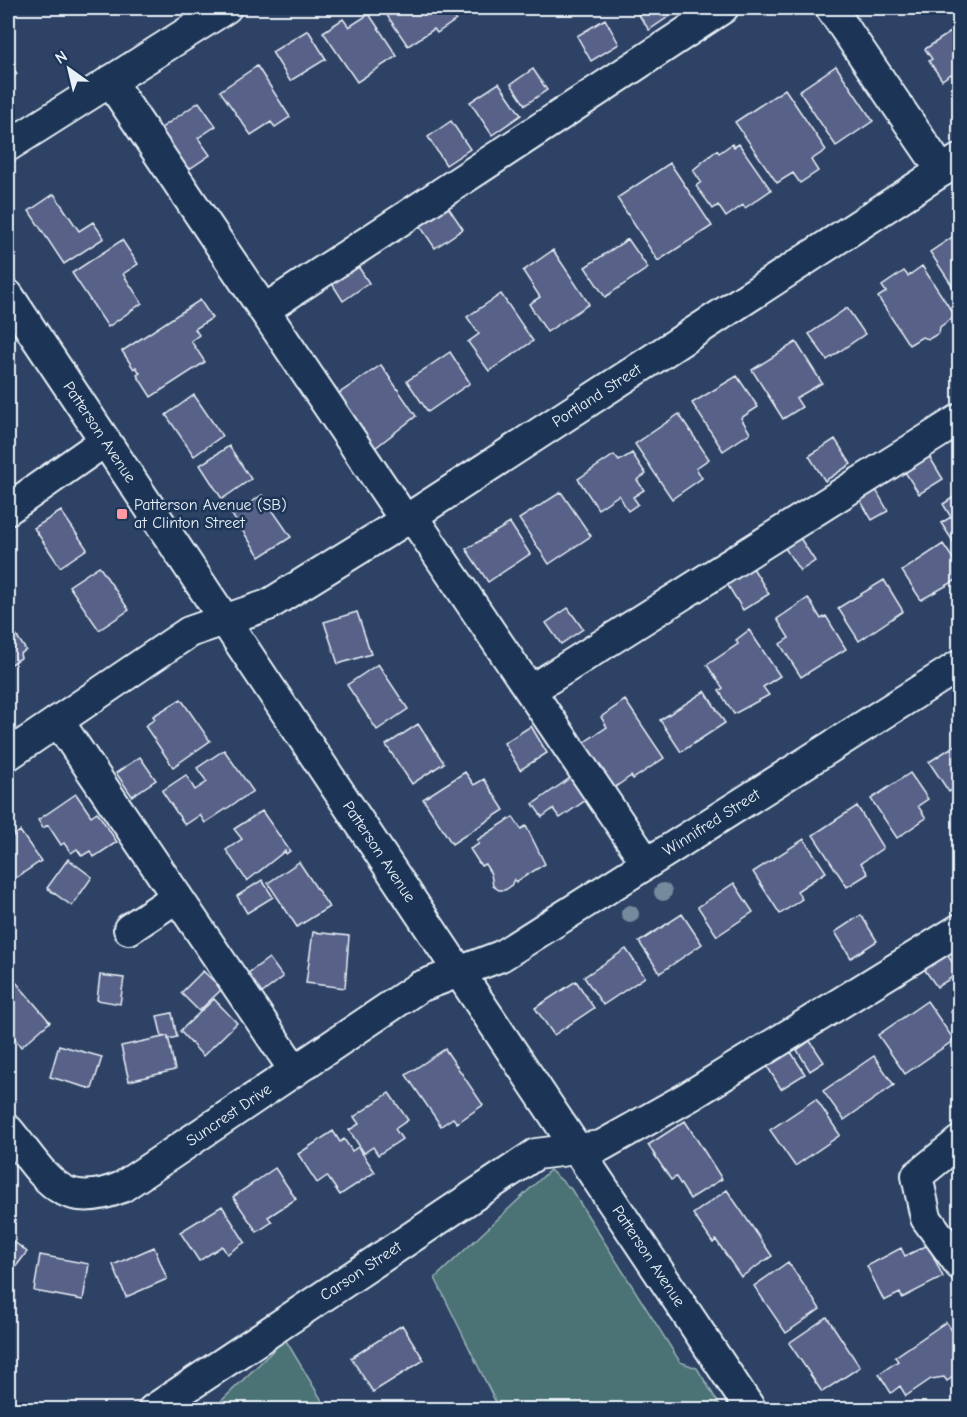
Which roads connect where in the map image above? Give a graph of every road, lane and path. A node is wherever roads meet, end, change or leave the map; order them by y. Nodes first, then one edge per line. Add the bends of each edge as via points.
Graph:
1 (226, 8) edge
2 (723, 8) edge
3 (831, 8) edge
4 (110, 81) junction
5 (8, 146) edge
6 (951, 165) edge
7 (8, 295) edge
8 (264, 310) junction
9 (960, 419) edge
10 (105, 441) junction
11 (8, 509) edge
12 (408, 518) junction
13 (225, 619) junction
14 (960, 665) edge
15 (531, 690) junction
16 (58, 720) junction
17 (8, 755) edge
18 (646, 862) junction
19 (177, 897) junction
20 (129, 929) dead end
21 (960, 929) edge
22 (460, 972) junction
23 (295, 1071) junction
24 (8, 1130) edge
25 (960, 1141) edge
26 (577, 1148) junction
27 (960, 1265) edge
28 (153, 1410) edge
29 (751, 1410) edge

1 - 4 street
2 - 8 street
3 - 6 street
4 - 5 street
4 - 8 street
6 - 12 street, Portland Street
7 - 10 street, Patterson Avenue
8 - 12 street
9 - 15 street
10 - 11 street
10 - 13 street, Patterson Avenue
12 - 13 street, Portland Street via 268,605
12 - 15 street
13 - 16 street via 189,632
13 - 22 street, Patterson Avenue
14 - 18 street, Winnifred Street
15 - 18 street
16 - 17 street
16 - 19 street
18 - 22 street, Winnifred Street via 501,956
19 - 20 street
19 - 23 street
21 - 26 street, Carson Street via 688,1097 601,1146
22 - 23 street, Suncrest Drive via 419,987
22 - 26 street, Patterson Avenue
23 - 24 street, Suncrest Drive via 122,1187 94,1196 76,1197 54,1184
25 - 27 street via 917,1176 926,1218
26 - 28 street, Carson Street via 536,1154
26 - 29 street, Patterson Avenue

